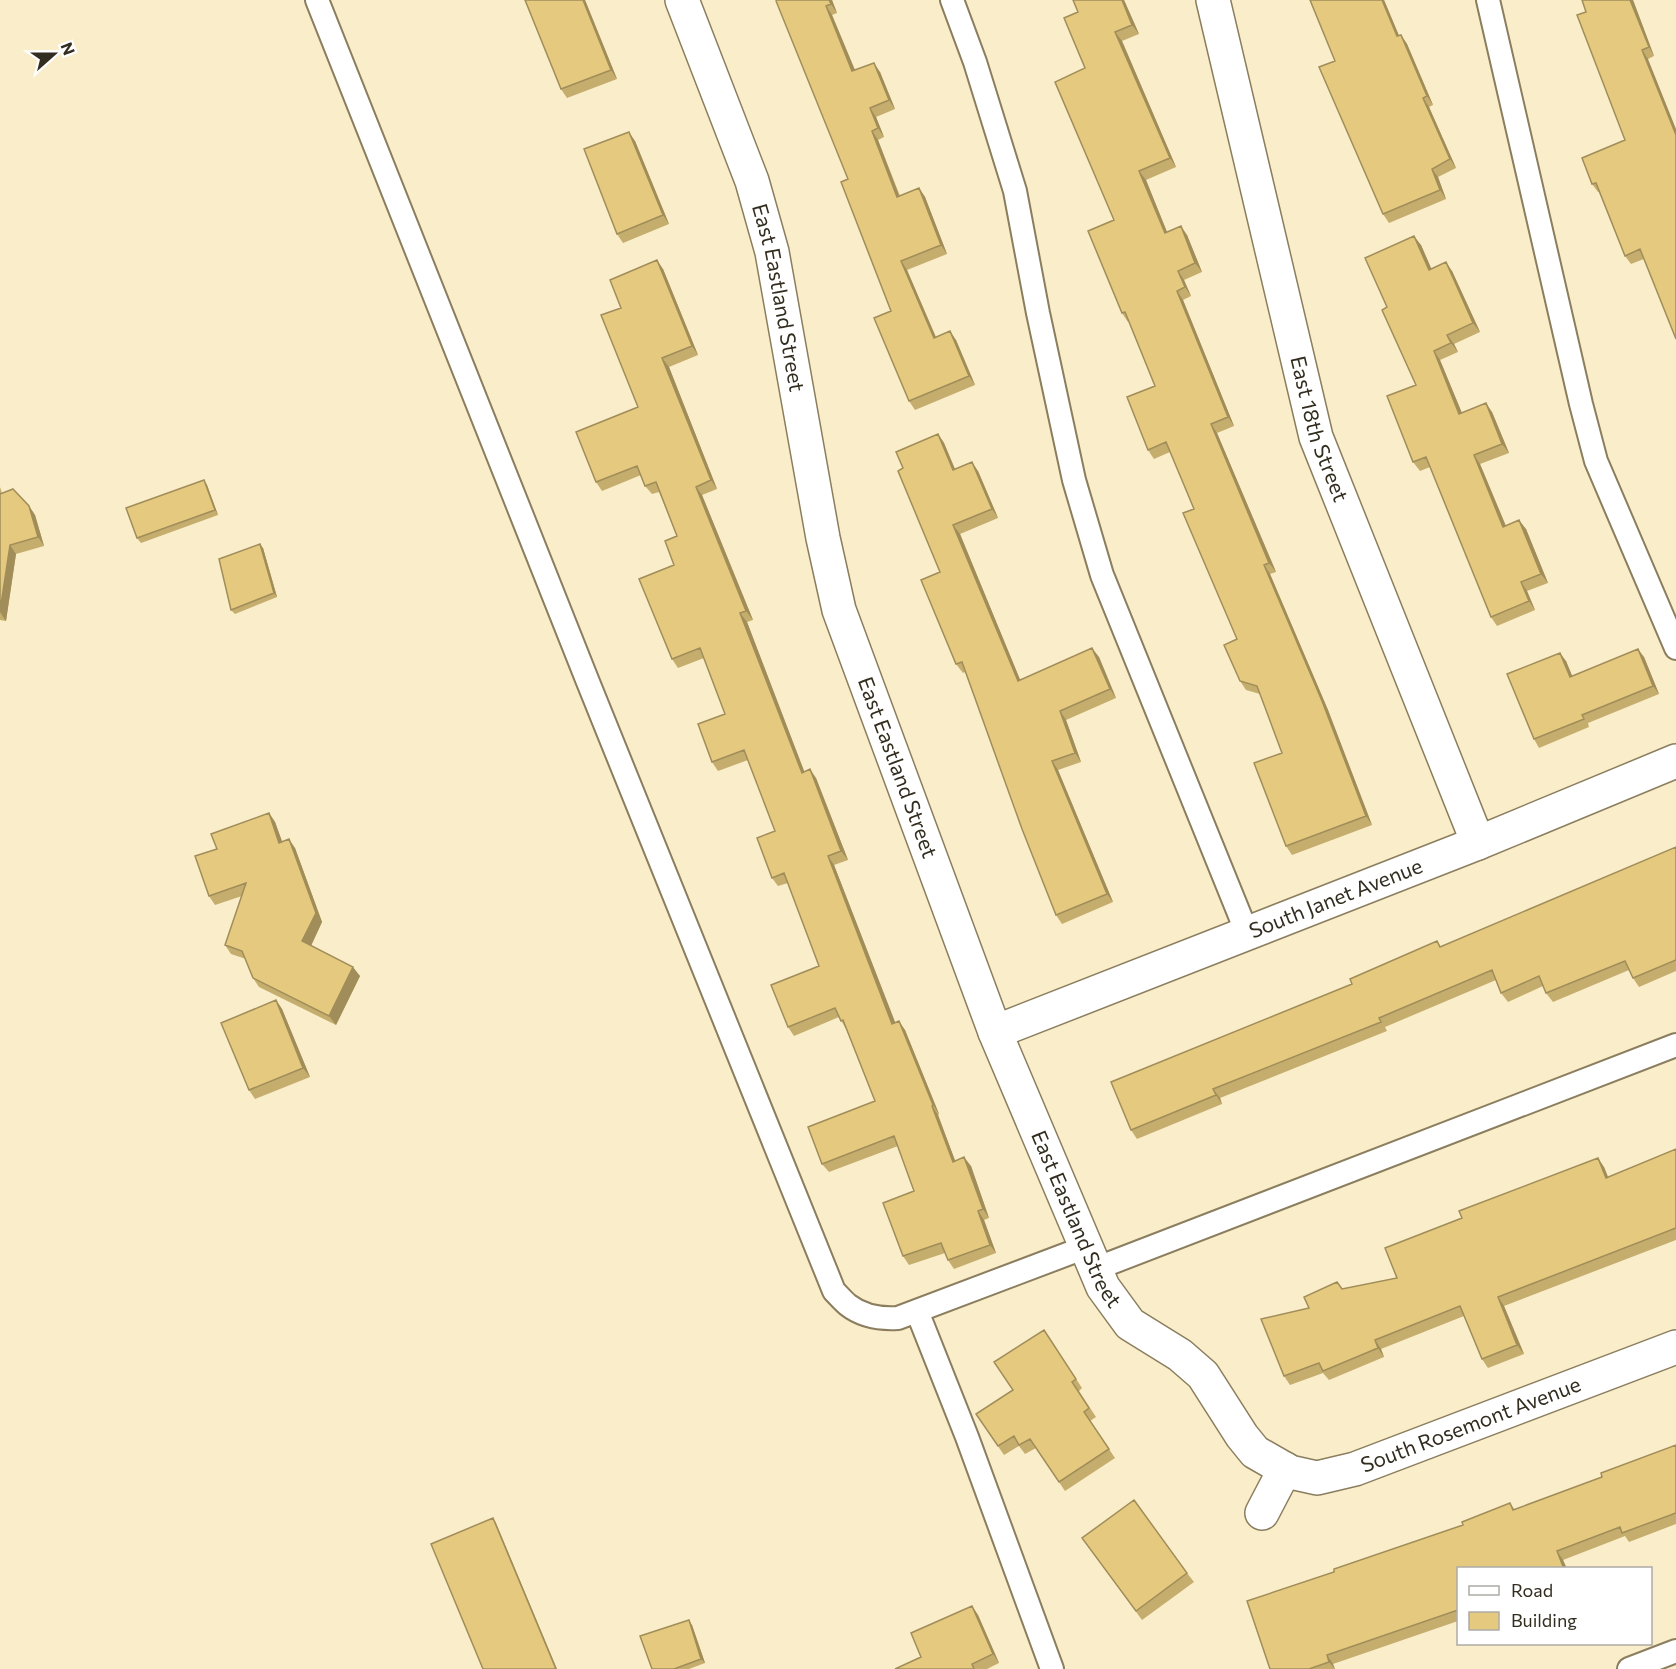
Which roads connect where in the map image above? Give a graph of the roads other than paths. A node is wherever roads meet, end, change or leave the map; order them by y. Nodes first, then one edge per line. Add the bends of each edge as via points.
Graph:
1 (317, 0) edge
2 (682, 0) edge
3 (952, 0) edge
4 (1213, 0) edge
5 (1488, 0) edge
6 (1676, 648) edge
7 (1676, 761) edge
8 (1478, 843) junction
9 (1246, 933) junction
10 (995, 1032) junction
11 (1676, 1045) edge
12 (1091, 1258) junction
13 (917, 1311) junction
14 (1676, 1347) edge
15 (1276, 1464) junction
16 (1262, 1513) dead end
17 (1676, 1651) edge
18 (1052, 1669) edge
19 (1629, 1669) edge

1 - 13 lane via 834,1291 848,1306 881,1319
2 - 10 street, East Eastland Street via 752,181 772,252 839,610
3 - 9 lane via 1015,191 1074,480 1102,576
4 - 8 street, East 18th Street via 1316,437
5 - 6 lane via 1596,461
7 - 8 street, South Janet Avenue
8 - 9 street, South Janet Avenue
9 - 10 street, South Janet Avenue
10 - 12 street, East Eastland Street
11 - 12 lane
12 - 13 lane
12 - 15 street, East Eastland Street via 1103,1287 1130,1324 1180,1355 1203,1375 1255,1452
13 - 18 lane
14 - 15 street, South Rosemont Avenue via 1355,1469 1317,1478 1290,1472
15 - 16 street
17 - 19 lane

